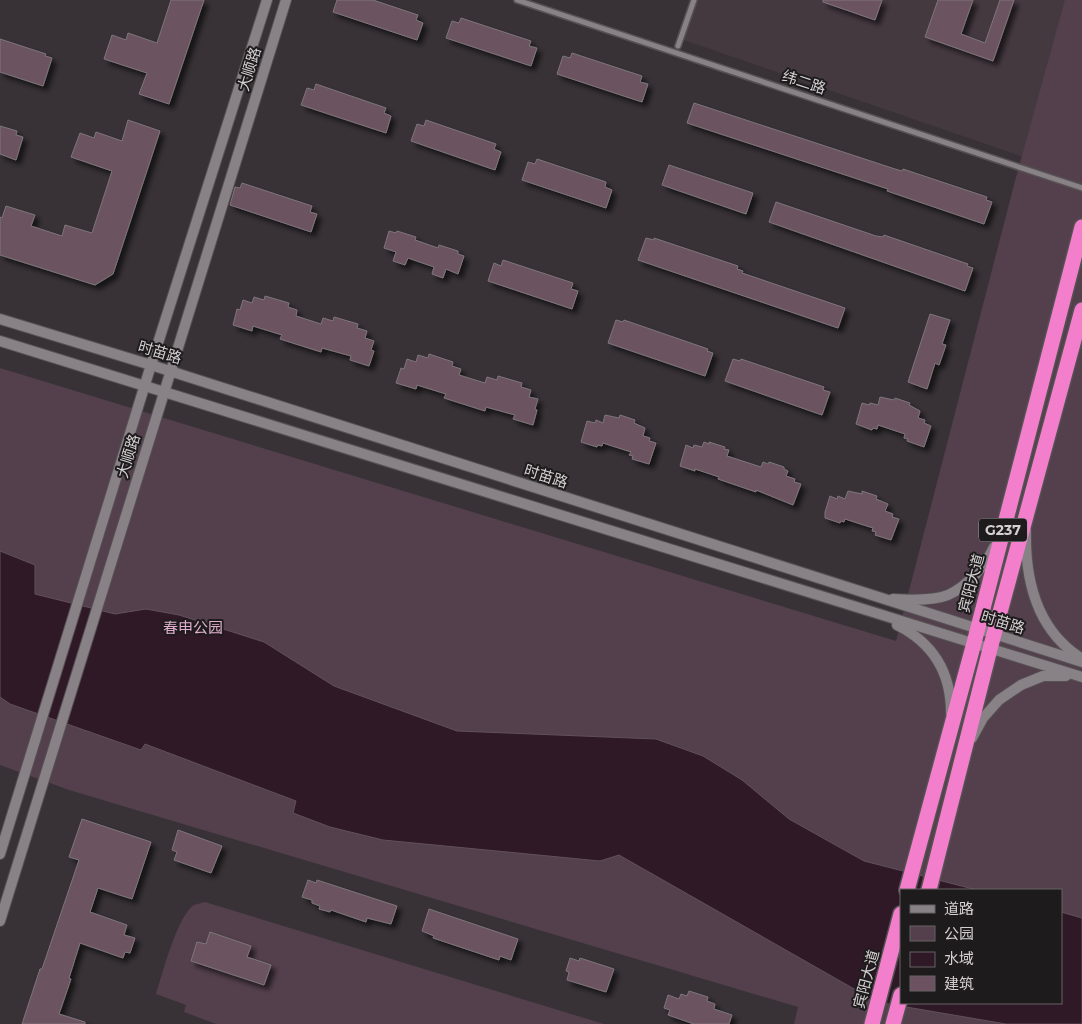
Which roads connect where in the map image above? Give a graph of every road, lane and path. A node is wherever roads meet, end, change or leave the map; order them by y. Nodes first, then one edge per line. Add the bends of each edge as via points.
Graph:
1 (267, 0) edge
2 (286, 0) edge
3 (517, 0) edge
4 (694, 0) edge
5 (678, 46) dead end
6 (1082, 188) edge
7 (1082, 227) edge
8 (1082, 310) edge
9 (0, 320) edge
10 (0, 341) edge
11 (151, 365) junction
12 (145, 386) junction
13 (164, 392) junction
14 (1027, 516) junction
15 (1006, 521) junction
16 (877, 597) junction
17 (872, 612) junction
18 (976, 636) junction
19 (993, 642) junction
20 (1082, 661) edge
21 (1082, 677) edge
22 (946, 743) junction
23 (964, 752) junction
24 (0, 854) edge
25 (907, 889) edge
26 (929, 889) edge
27 (900, 918) edge
28 (0, 921) edge
29 (900, 999) edge
30 (872, 1024) edge
31 (893, 1024) edge

1 - 11 street, 大顺路
2 - 13 street, 大顺路
3 - 6 street, 纬二路
4 - 5 street
7 - 15 highway, 宾阳大道 / G237
8 - 14 highway, G237
9 - 11 street, 时苗路
10 - 12 street, 时苗路
11 - 12 street, 大顺路
11 - 16 street, 时苗路
12 - 13 street, 时苗路
12 - 24 street, 大顺路
13 - 17 street, 时苗路
13 - 28 street, 大顺路
14 - 19 highway, G237
14 - 20 street via 1027,562 1040,612 1054,636
15 - 16 street via 990,556 973,577 948,595 921,600
15 - 18 highway, 宾阳大道 / G237
16 - 18 street, 时苗路
17 - 18 street, 时苗路
17 - 22 street via 914,633 934,655 946,677 951,698
18 - 19 street, 时苗路
18 - 19 street, 时苗路
18 - 22 highway, 宾阳大道 / G237
19 - 20 street, 时苗路
19 - 21 street, 时苗路
19 - 23 highway, G237
21 - 23 street via 1043,676 1021,686 1000,700 983,718
22 - 25 highway, 宾阳大道 / G237
23 - 26 highway, G237
27 - 30 highway, 宾阳大道
29 - 31 highway

